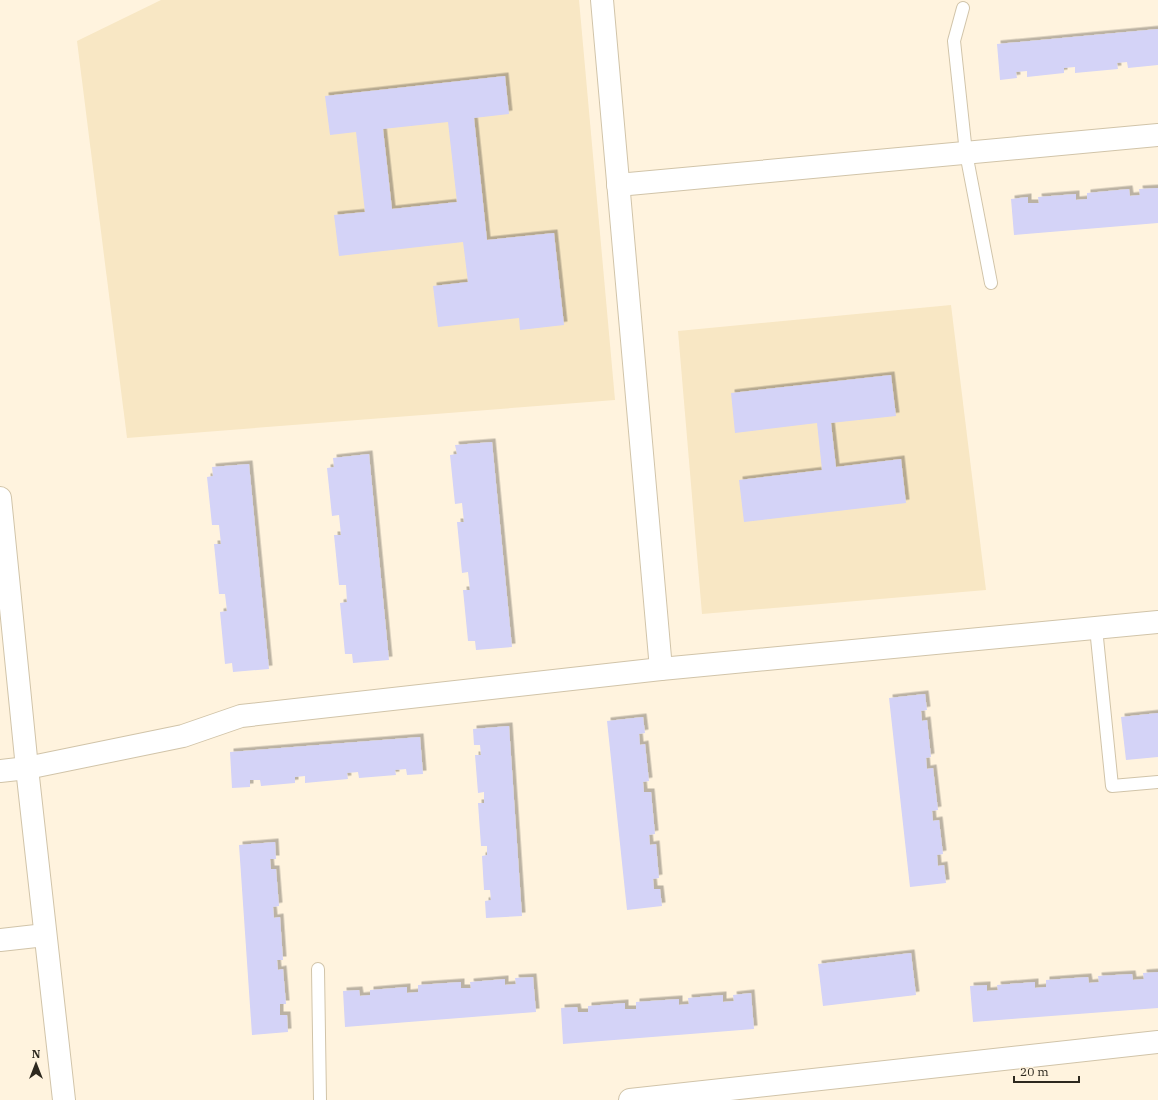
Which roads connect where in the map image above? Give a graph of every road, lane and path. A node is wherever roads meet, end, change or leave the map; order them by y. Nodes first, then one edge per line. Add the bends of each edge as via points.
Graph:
1 (602, 0) edge
2 (963, 8) dead end
3 (1158, 135) edge
4 (966, 153) junction
5 (618, 185) junction
6 (991, 283) dead end
7 (0, 498) edge
8 (5, 590) edge
9 (1158, 622) edge
10 (1096, 628) junction
11 (661, 669) junction
12 (27, 768) junction
13 (0, 771) edge
14 (1158, 782) edge
15 (45, 935) junction
16 (0, 940) edge
17 (318, 969) dead end
18 (1158, 1042) edge
19 (778, 1092) edge
20 (64, 1100) edge
21 (320, 1100) edge
22 (630, 1100) edge

1 - 5 street
2 - 4 lane via 954,41
3 - 4 street
4 - 5 street
4 - 6 lane
5 - 11 street
7 - 8 street
8 - 12 street
9 - 10 street
10 - 11 street
10 - 14 lane via 1112,786
11 - 12 street via 241,716 183,736
12 - 13 street
12 - 15 street
15 - 16 street
15 - 20 street
17 - 21 lane
18 - 19 street
19 - 22 street

